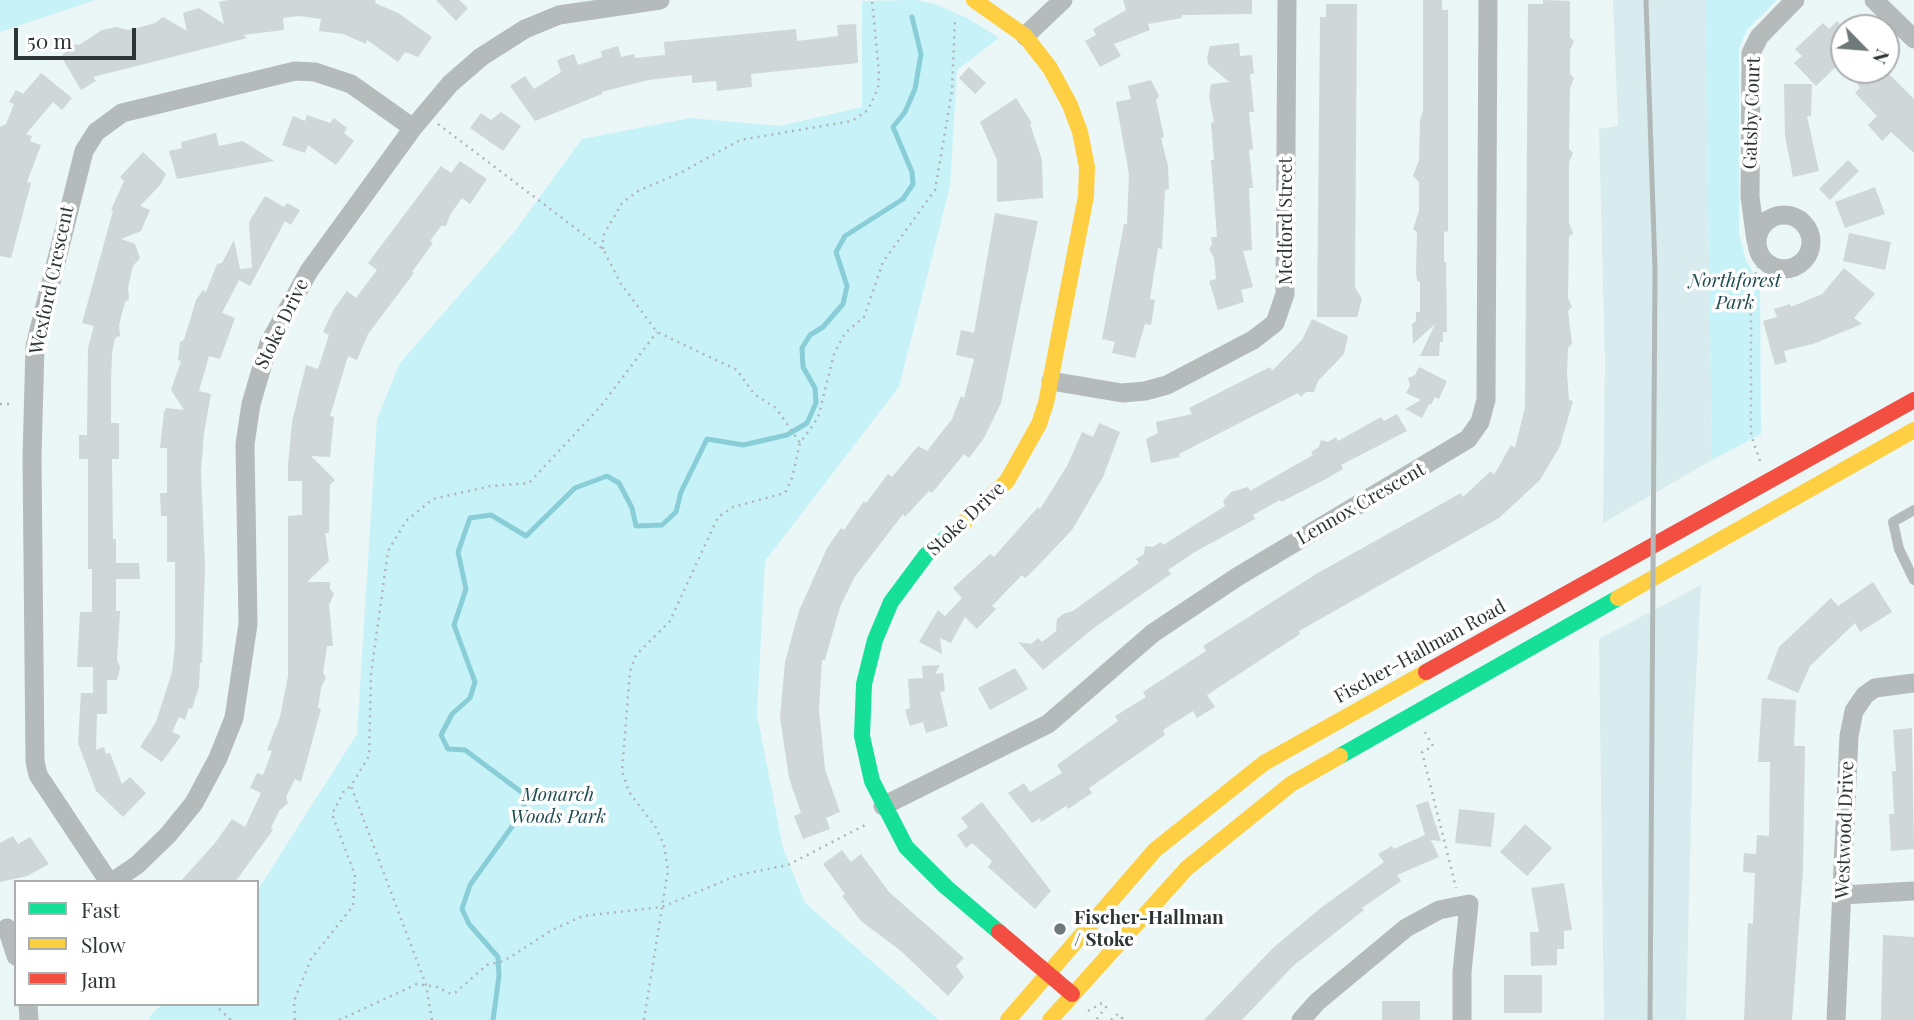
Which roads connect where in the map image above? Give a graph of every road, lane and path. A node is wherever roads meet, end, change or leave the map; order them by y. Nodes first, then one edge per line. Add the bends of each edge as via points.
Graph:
1 (660, 0) edge
2 (872, 0) edge
3 (974, 0) edge
4 (1063, 0) edge
5 (1287, 0) edge
6 (1488, 0) edge
7 (1795, 0) edge
8 (1874, 0) edge
9 (955, 18) dead end
10 (1025, 36) junction
11 (1914, 39) edge
12 (437, 123) dead end
13 (413, 128) junction
14 (603, 248) junction
15 (1759, 249) joint
16 (657, 332) junction
17 (1051, 381) junction
18 (1914, 400) edge
19 (0, 404) edge
20 (11, 404) dead end
21 (1914, 430) edge
22 (800, 443) junction
23 (1763, 469) dead end
24 (1914, 510) edge
25 (1914, 580) edge
26 (1914, 683) edge
27 (1423, 727) dead end
28 (351, 786) junction
29 (879, 813) junction
30 (109, 880) edge
31 (113, 880) edge
32 (1914, 891) edge
33 (1842, 895) junction
34 (1461, 905) junction
35 (662, 907) junction
36 (8, 928) edge
37 (14, 949) edge
38 (1047, 973) junction
39 (426, 985) junction
40 (1072, 995) junction
41 (216, 1006) edge
42 (1081, 1011) dead end
43 (231, 1020) edge
44 (295, 1020) edge
45 (339, 1020) edge
46 (432, 1020) edge
47 (644, 1020) edge
48 (1008, 1020) edge
49 (1050, 1020) edge
50 (1096, 1020) edge
51 (1111, 1020) edge
52 (1121, 1020) edge
53 (1301, 1020) edge
54 (1462, 1020) edge
55 (1836, 1020) edge

1 - 13 street, Stoke Drive via 559,15 524,29 450,84
2 - 14 path via 879,73 868,110 852,121 740,140 682,173 638,191 622,203 603,236
3 - 10 main road, Stoke Drive
4 - 10 street
5 - 17 street, Medford Street via 1285,294 1275,323 1253,340 1167,385 1145,391 1122,393
6 - 29 street, Lennox Crescent via 1486,400 1480,422 1468,439 1153,632 1048,724
7 - 15 street, Gatsby Court via 1759,37 1751,53 1750,197
8 - 11 street
9 - 22 path via 952,91 934,190 883,262 864,317 845,333 818,418
10 - 17 main road, Stoke Drive via 1070,104 1087,167 1082,223
12 - 14 path
13 - 30 street, Wexford Crescent via 351,84 315,72 295,71 122,113 96,132 84,151 35,346 35,761 38,775
13 - 31 street, Stoke Drive via 309,271 257,374 245,444 248,624 234,718 194,803 137,865
14 - 16 path via 621,285
15 - 23 path via 1751,286 1751,435
16 - 22 path via 737,370 754,394 776,408
16 - 28 path via 601,406 529,482 433,499 406,521 388,551 371,674 369,756
17 - 29 main road, Stoke Drive via 1039,424 1019,465 988,503 942,540 912,572 891,602 875,640 864,684 862,736
18 - 38 main road, Fischer-Hallman Road via 1264,763 1155,850
19 - 20 path
21 - 40 main road via 1291,784 1187,868
22 - 35 path via 785,493 718,517 670,621 636,655 630,671 622,771 629,792 664,845 668,870
24 - 25 lane via 1893,522 1899,549
26 - 33 street, Westwood Drive via 1875,688 1854,711
27 - 34 path via 1433,746 1422,752
28 - 39 path
28 - 44 path via 332,814 355,876 353,906 311,959 294,1001
29 - 35 path via 788,865 738,875
29 - 38 main road, Stoke Drive via 946,887
32 - 33 street
33 - 55 street, Westwood Drive
34 - 53 street via 1439,909 1406,928
34 - 54 street via 1469,904
35 - 39 path via 583,916 504,961 487,965 451,994
35 - 47 path
36 - 37 street
38 - 40 main road, Stoke Drive
38 - 48 main road, Fischer-Hallman Road
39 - 45 path via 417,984
39 - 46 path
40 - 49 main road
41 - 43 path
42 - 50 path via 1102,1003 1106,1007
51 - 52 path via 1118,1014

